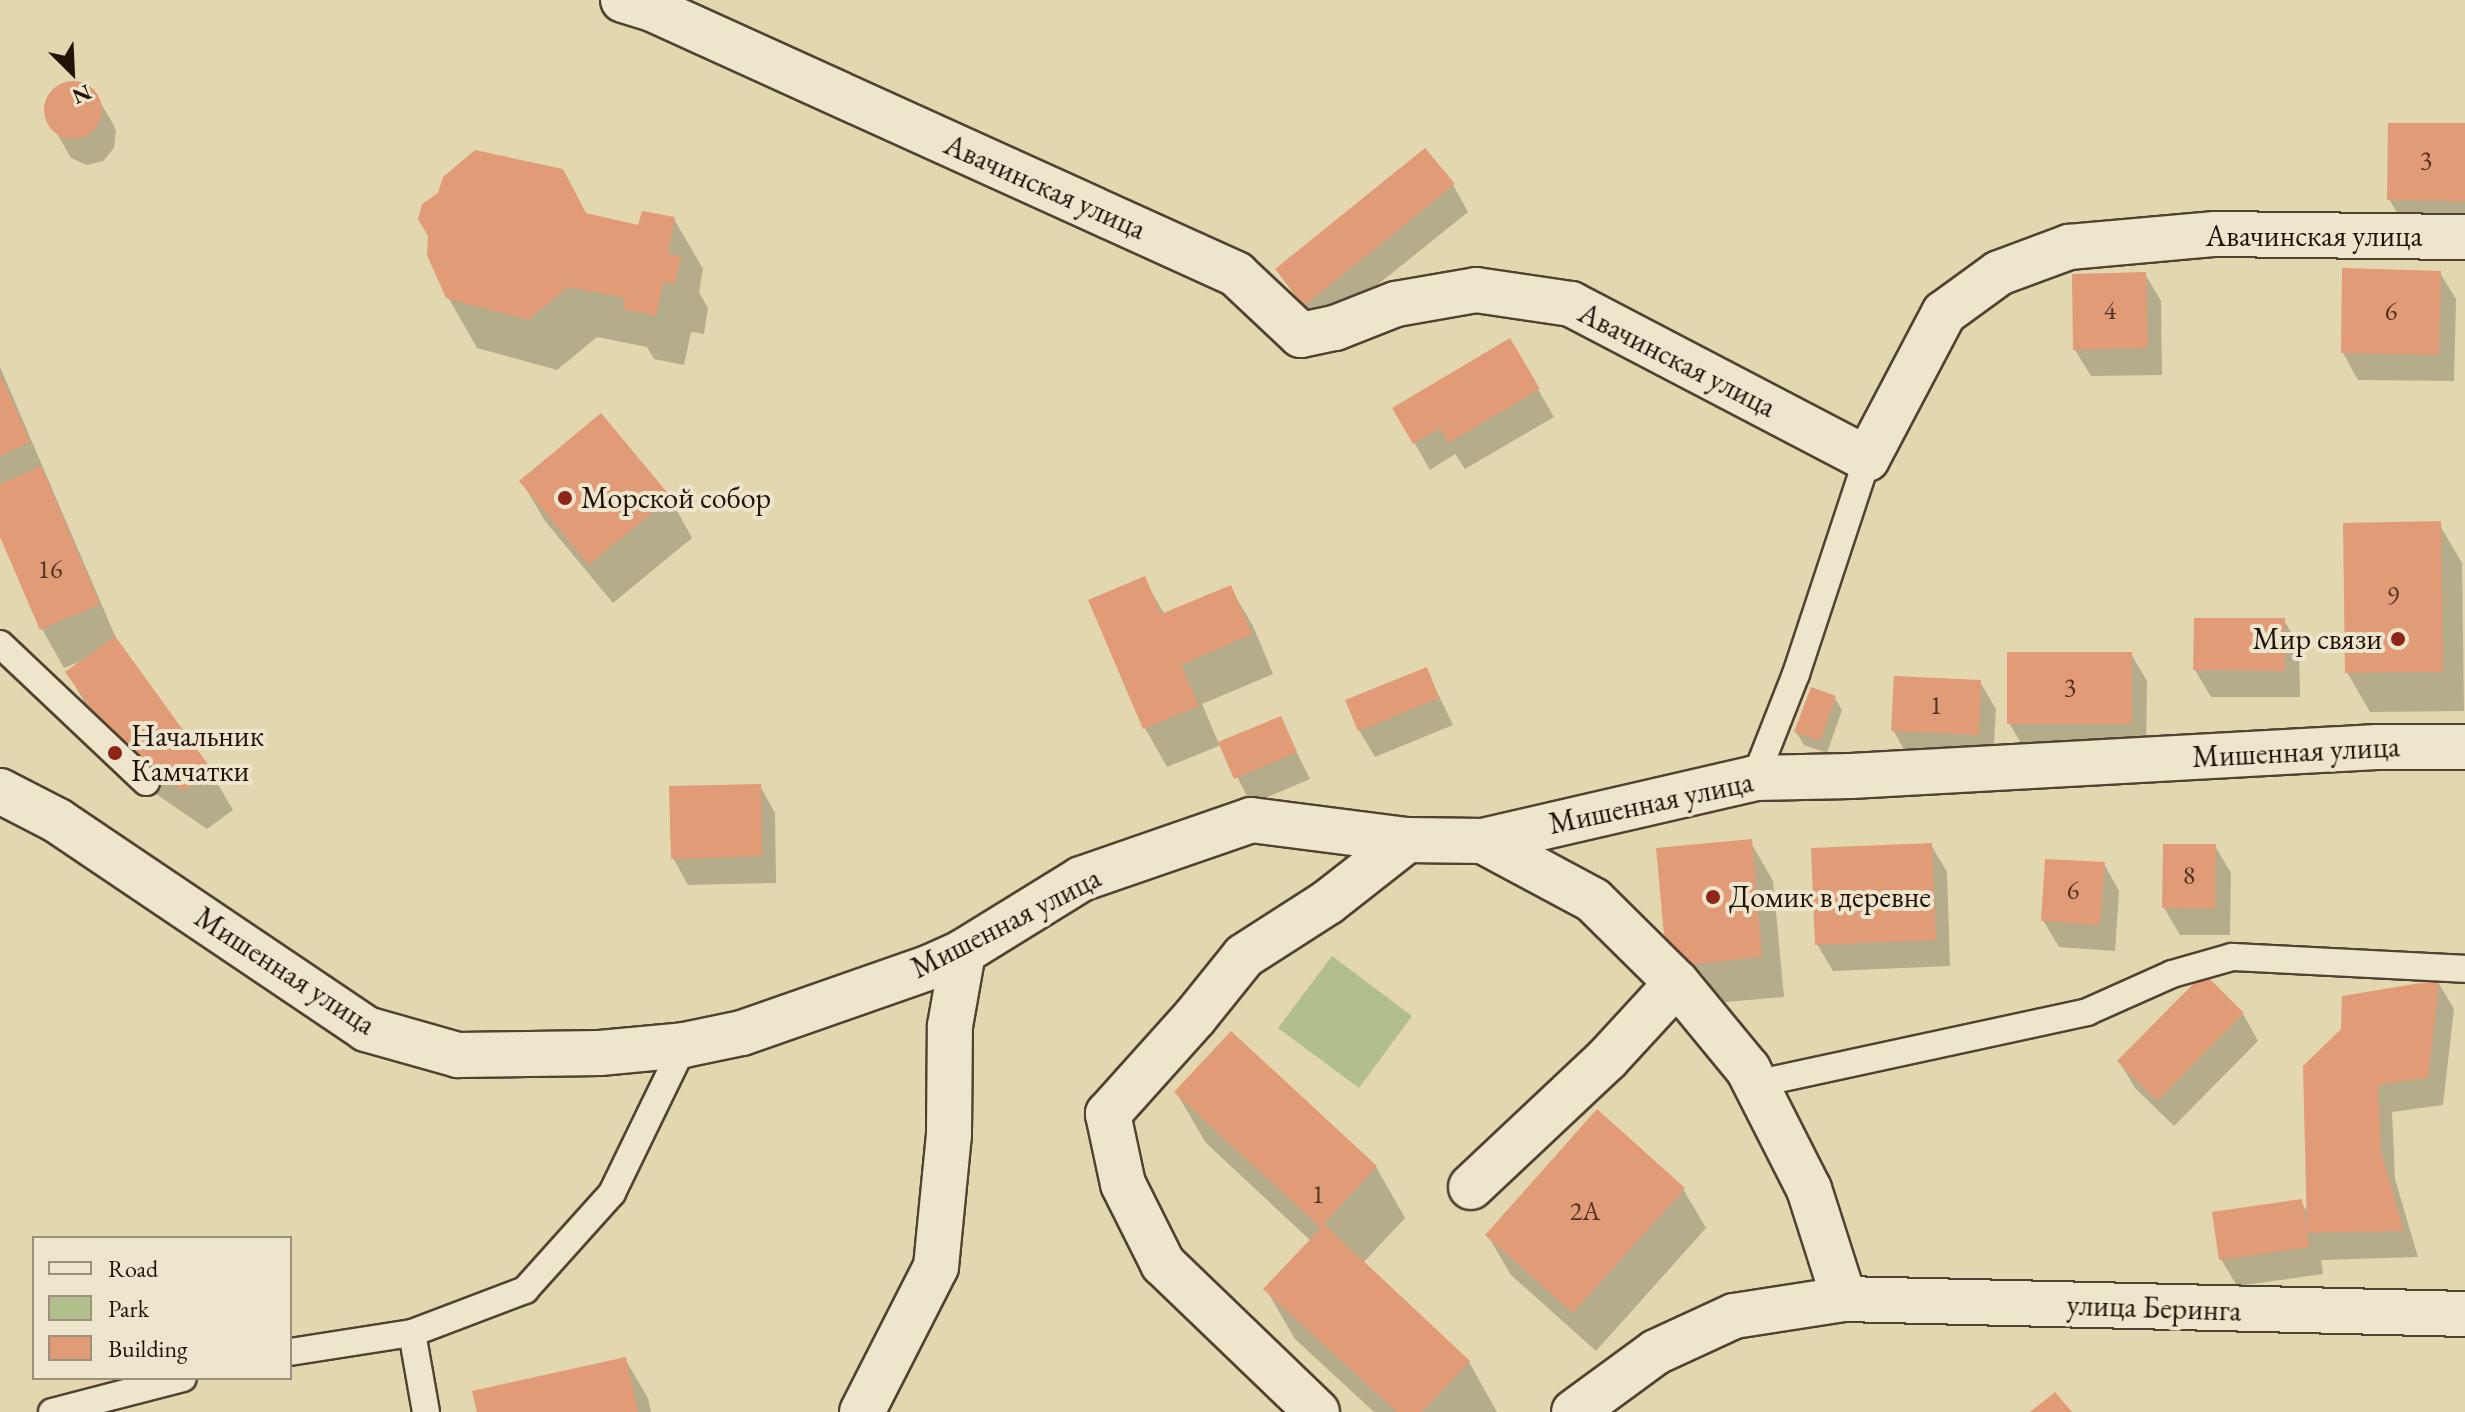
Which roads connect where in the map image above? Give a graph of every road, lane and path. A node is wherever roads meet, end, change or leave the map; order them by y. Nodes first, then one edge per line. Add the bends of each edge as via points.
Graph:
1 (623, 0) edge
2 (2465, 237) edge
3 (1867, 459) junction
4 (0, 644) edge
5 (2465, 747) edge
6 (1755, 778) junction
7 (146, 782) dead end
8 (0, 791) edge
9 (1407, 840) junction
10 (1483, 841) junction
11 (963, 952) junction
12 (2465, 969) edge
13 (1677, 983) junction
14 (684, 1045) junction
15 (1755, 1084) junction
16 (1471, 1187) dead end
17 (1844, 1299) junction
18 (2465, 1314) edge
19 (412, 1333) junction
20 (292, 1352) edge
21 (175, 1380) edge
22 (52, 1412) edge
23 (426, 1412) edge
24 (862, 1412) edge
25 (1317, 1412) edge
26 (1574, 1412) edge

1 - 3 street, Авачинская улица via 1236,274 1301,335 1396,304 1476,290 1571,304
2 - 3 street, Авачинская улица via 2215,234 2055,252 1999,273 1944,313
3 - 6 lane via 1796,674
4 - 7 lane
5 - 6 street, Мишенная улица
6 - 10 street, Мишенная улица
8 - 14 street, Мишенная улица via 58,821 366,1029 458,1055 600,1053
9 - 10 street, Мишенная улица
9 - 11 street, Мишенная улица via 1251,820 1081,879
9 - 25 street via 1328,902 1244,956 1108,1114 1123,1184 1163,1264
10 - 13 street via 1593,900
11 - 14 street, Мишенная улица via 742,1033
11 - 24 street via 950,1026 949,1134 936,1267
12 - 15 lane via 2232,957 2172,974 2087,1012
13 - 15 street
13 - 16 street via 1607,1059
14 - 19 lane via 612,1193 525,1290
15 - 17 street via 1809,1189
17 - 18 street, улица Беринга
17 - 26 street, улица Беринга via 1772,1308 1709,1326 1656,1352
19 - 20 lane
19 - 23 lane
21 - 22 lane

